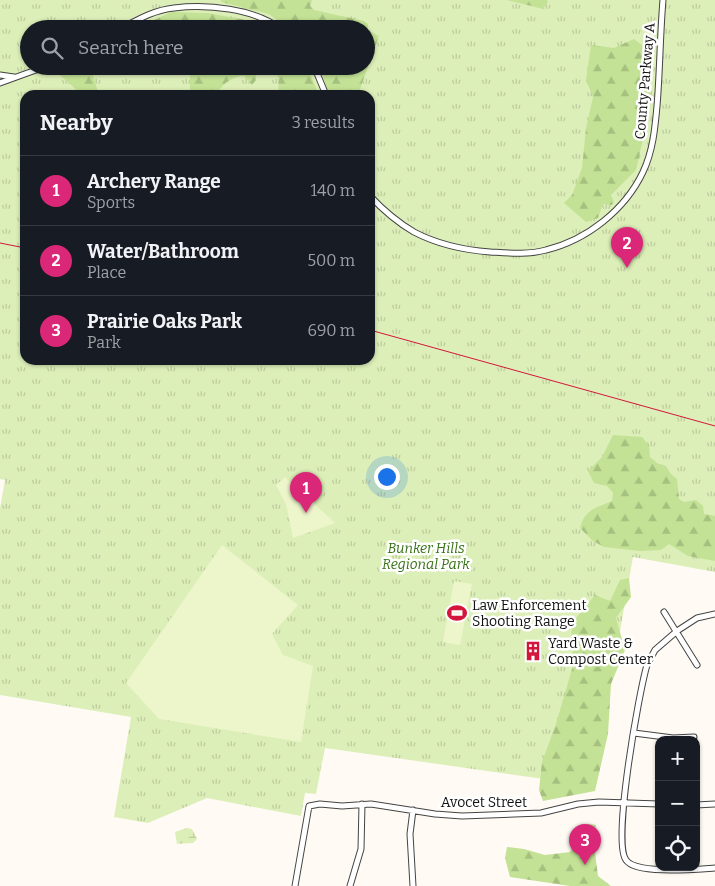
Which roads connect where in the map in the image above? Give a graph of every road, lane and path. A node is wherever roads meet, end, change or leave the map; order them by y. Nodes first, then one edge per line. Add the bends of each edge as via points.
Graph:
1 (211, 0) edge
2 (664, 0) edge
3 (211, 8) junction
4 (136, 20) edge
5 (267, 20) edge
6 (0, 75) edge
7 (23, 75) edge
8 (318, 75) edge
9 (17, 77) junction
10 (0, 83) edge
11 (324, 90) edge
12 (375, 201) edge
13 (664, 612) dead end
14 (715, 614) edge
15 (677, 631) junction
16 (697, 665) dead end
17 (634, 733) junction
18 (658, 736) edge
19 (624, 803) junction
20 (362, 804) junction
21 (655, 804) edge
22 (700, 804) edge
23 (715, 804) edge
24 (413, 810) junction
25 (715, 868) edge
26 (295, 886) edge
27 (350, 886) edge
28 (413, 886) edge

1 - 3 street
2 - 12 street, County Parkway A via 650,154 624,202 590,231 544,250 515,253 476,251 418,234
3 - 4 street via 172,8
3 - 5 street via 243,12
6 - 9 street
7 - 9 street
8 - 11 street
9 - 10 street
13 - 15 street
14 - 15 street via 697,618
15 - 16 street
15 - 17 street via 655,650 647,665
17 - 18 street
17 - 19 street
19 - 21 street, Avocet Street
19 - 24 street, Avocet Street via 578,804 541,813 450,816
19 - 25 street via 622,850 631,865 670,871
20 - 24 street, Avocet Street
20 - 26 street, Avocet Street via 310,806
20 - 27 street via 361,849
22 - 23 street
24 - 28 street via 410,834

